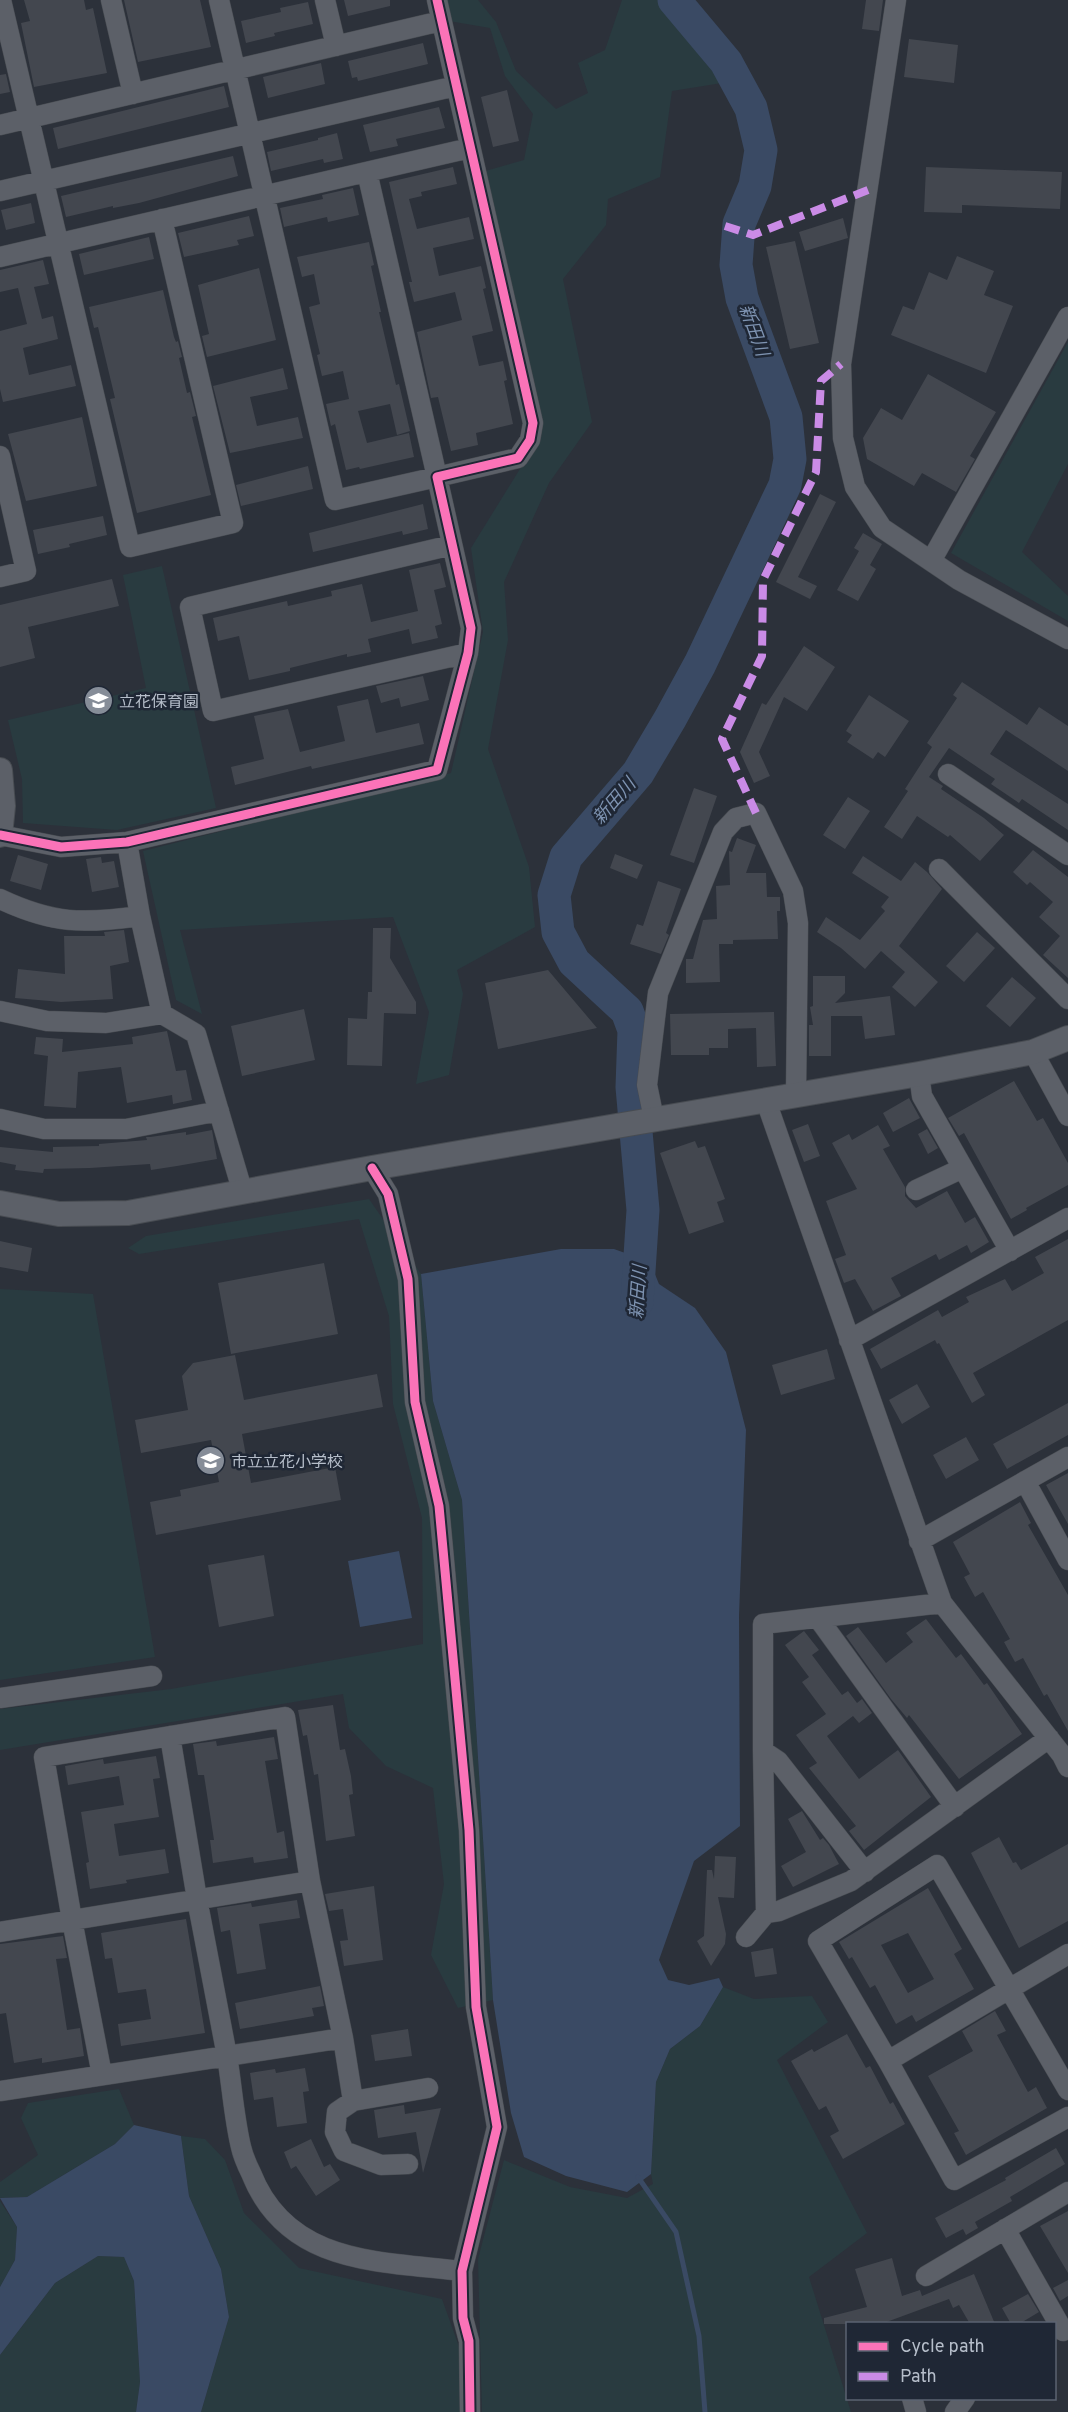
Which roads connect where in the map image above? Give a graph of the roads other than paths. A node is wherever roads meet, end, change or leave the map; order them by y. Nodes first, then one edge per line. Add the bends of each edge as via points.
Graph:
1 (1, 0) edge
2 (111, 0) edge
3 (219, 0) edge
4 (325, 0) edge
5 (436, 0) edge
6 (896, 0) edge
7 (441, 21) junction
8 (336, 46) junction
9 (235, 70) junction
10 (456, 86) junction
11 (133, 94) junction
12 (29, 118) junction
13 (0, 125) edge
14 (250, 133) junction
15 (471, 148) junction
16 (367, 172) junction
17 (44, 181) junction
18 (0, 191) edge
19 (265, 196) junction
20 (162, 219) junction
21 (58, 243) junction
22 (0, 257) edge
23 (1068, 317) edge
24 (0, 456) edge
25 (437, 477) junction
26 (452, 545) junction
27 (931, 561) junction
28 (0, 577) edge
29 (1068, 639) edge
30 (468, 653) junction
31 (0, 770) edge
32 (948, 774) dead end
33 (0, 835) edge
34 (127, 842) junction
35 (1068, 855) edge
36 (939, 869) dead end
37 (0, 899) edge
38 (140, 916) junction
39 (1068, 999) edge
40 (0, 1011) edge
41 (162, 1014) junction
42 (1068, 1038) edge
43 (1033, 1052) junction
44 (920, 1074) junction
45 (796, 1095) junction
46 (766, 1101) junction
47 (219, 1111) junction
48 (1068, 1116) edge
49 (0, 1119) edge
50 (654, 1119) junction
51 (372, 1168) junction
52 (963, 1168) junction
53 (916, 1190) dead end
54 (243, 1193) junction
55 (0, 1203) edge
56 (1068, 1218) edge
57 (1010, 1251) junction
58 (849, 1340) junction
59 (1068, 1457) edge
60 (1025, 1482) junction
61 (919, 1541) junction
62 (1068, 1560) edge
63 (942, 1603) junction
64 (818, 1618) junction
65 (152, 1676) dead end
66 (0, 1698) edge
67 (170, 1736) junction
68 (1049, 1738) junction
69 (763, 1751) junction
70 (1066, 1758) edge
71 (955, 1807) junction
72 (865, 1872) junction
73 (310, 1881) junction
74 (196, 1899) junction
75 (766, 1913) junction
76 (72, 1920) junction
77 (0, 1932) edge
78 (746, 1937) dead end
79 (1068, 1954) edge
80 (1008, 1989) junction
81 (343, 2038) junction
82 (227, 2056) junction
83 (888, 2061) junction
84 (102, 2075) junction
85 (428, 2088) dead end
86 (1068, 2090) edge
87 (0, 2091) edge
88 (353, 2101) junction
89 (1068, 2117) edge
90 (408, 2164) dead end
91 (1068, 2192) edge
92 (1005, 2229) junction
93 (462, 2271) junction
94 (926, 2276) dead end
95 (1062, 2332) edge
96 (470, 2412) edge

1 - 12 street
2 - 11 street
3 - 9 street
4 - 8 street
5 - 7 street
6 - 27 street via 841,364 843,438 855,487 882,528
7 - 8 street
7 - 10 street
8 - 9 street
9 - 11 street
9 - 14 street
10 - 14 street
10 - 15 street
11 - 12 street
12 - 13 street
12 - 17 street
14 - 17 street
14 - 19 street
15 - 16 street
15 - 25 street via 533,423 530,440 518,458
16 - 19 street
16 - 25 street
17 - 18 street
17 - 21 street
19 - 20 street
19 - 25 street via 335,500
20 - 21 street
20 - 21 street via 233,523 157,541 130,547
21 - 22 street
23 - 27 street
24 - 28 street via 26,571
25 - 26 street
26 - 30 street via 471,628
26 - 30 street via 190,607 213,711
27 - 29 street
30 - 34 street via 437,770
31 - 33 street
32 - 35 street
33 - 34 street via 61,847
34 - 38 street
36 - 39 street
37 - 38 street via 60,920 97,922
38 - 41 street
40 - 41 street via 47,1022 106,1023
41 - 47 street via 196,1034
42 - 43 street
43 - 44 street
43 - 48 street
44 - 45 street
44 - 52 street via 922,1096
45 - 46 street
45 - 50 street via 798,923 793,891 756,813 736,818 723,832 658,993 647,1085
46 - 50 street
46 - 58 street
47 - 49 street via 126,1129 44,1129
47 - 54 street
50 - 51 street
51 - 54 street
51 - 93 street via 388,1194 408,1278 416,1402 438,1506 469,1830 476,2007 497,2127
52 - 53 street
52 - 57 street
54 - 55 street via 128,1213 59,1214
56 - 57 street
57 - 58 street
58 - 61 street
59 - 60 street
60 - 61 street
60 - 62 street
61 - 63 street
63 - 64 street
63 - 68 street
64 - 69 street via 764,1624
64 - 71 street
65 - 66 street
67 - 73 street via 285,1717
67 - 74 street
67 - 76 street via 44,1757
68 - 70 street
68 - 71 street
69 - 72 street via 778,1761
69 - 75 street
71 - 72 street
72 - 75 street via 779,1911
73 - 74 street
73 - 81 street
74 - 76 street
74 - 82 street
75 - 78 street
76 - 77 street
76 - 84 street
79 - 80 street
80 - 83 street
80 - 83 street via 937,1865 818,1941
80 - 86 street
81 - 82 street
81 - 88 street
82 - 84 street
82 - 93 street via 241,2149 256,2187 274,2215 309,2242 356,2258
83 - 89 street via 954,2180
84 - 87 street
85 - 88 street
88 - 90 street via 337,2112 335,2132 344,2151 381,2165
91 - 92 street
92 - 94 street
92 - 95 street
93 - 96 street via 463,2318 470,2341

